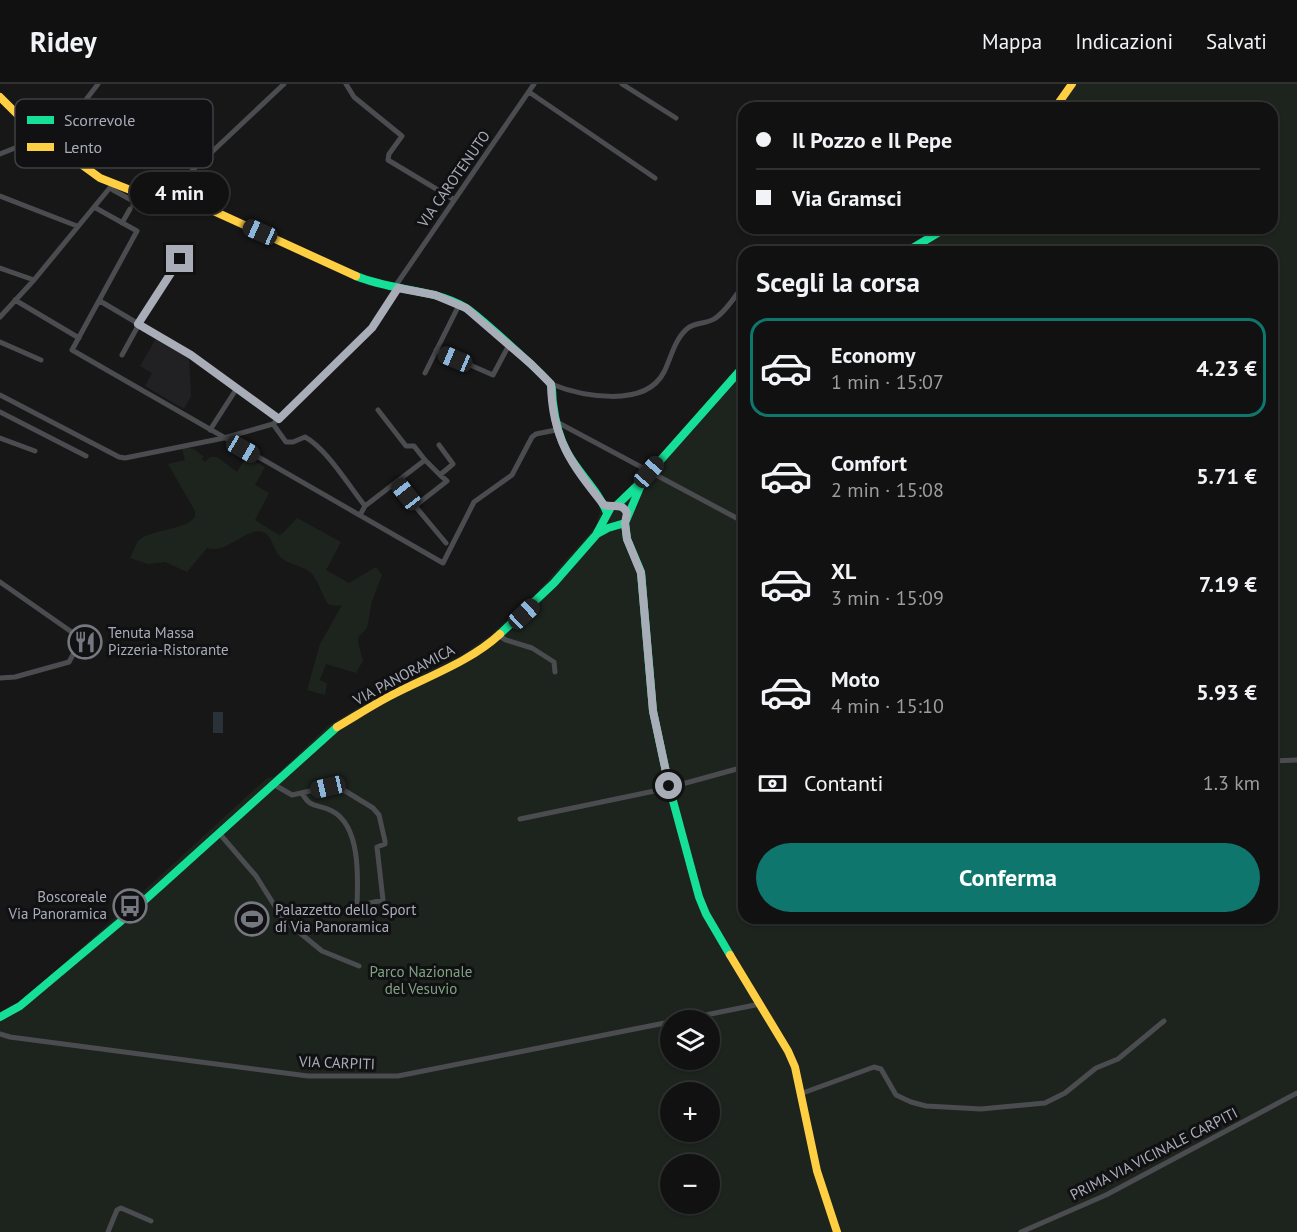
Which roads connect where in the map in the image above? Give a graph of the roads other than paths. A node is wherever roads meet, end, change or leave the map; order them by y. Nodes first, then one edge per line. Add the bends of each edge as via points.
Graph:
1 (98, 84) edge
2 (284, 84) edge
3 (346, 84) edge
4 (534, 84) edge
5 (622, 84) edge
6 (1072, 84) edge
7 (529, 92) junction
8 (0, 97) edge
9 (86, 99) edge
10 (1059, 102) edge
11 (15, 113) edge
12 (676, 118) dead end
13 (15, 149) edge
14 (213, 151) edge
15 (0, 154) edge
16 (86, 168) edge
17 (195, 168) edge
18 (656, 178) dead end
19 (113, 184) junction
20 (0, 196) edge
21 (163, 198) junction
22 (453, 199) junction
23 (94, 207) junction
24 (122, 223) junction
25 (77, 226) junction
26 (936, 234) edge
27 (916, 246) edge
28 (180, 259) dead end
29 (0, 268) edge
30 (34, 280) junction
31 (396, 288) junction
32 (738, 292) edge
33 (736, 295) joint
34 (15, 300) junction
35 (100, 301) junction
36 (459, 305) junction
37 (0, 317) edge
38 (138, 324) junction
39 (79, 338) junction
40 (0, 342) edge
41 (509, 345) junction
42 (436, 350) junction
43 (122, 355) dead end
44 (41, 360) dead end
45 (425, 373) dead end
46 (738, 373) edge
47 (551, 384) junction
48 (237, 388) junction
49 (0, 395) edge
50 (16, 404) junction
51 (378, 410) dead end
52 (0, 412) edge
53 (10, 417) junction
54 (279, 419) junction
55 (554, 421) junction
56 (273, 424) junction
57 (210, 430) junction
58 (556, 430) junction
59 (0, 438) edge
60 (224, 438) junction
61 (439, 445) dead end
62 (35, 451) dead end
63 (86, 456) dead end
64 (425, 460) junction
65 (649, 472) junction
66 (440, 475) junction
67 (643, 480) junction
68 (396, 482) junction
69 (365, 506) junction
70 (415, 506) junction
71 (609, 510) junction
72 (360, 515) junction
73 (738, 519) edge
74 (626, 520) junction
75 (615, 526) junction
76 (596, 535) junction
77 (627, 539) junction
78 (446, 543) dead end
79 (0, 582) edge
80 (499, 636) junction
81 (555, 672) dead end
82 (0, 678) edge
83 (1297, 760) edge
84 (1278, 761) edge
85 (738, 768) edge
86 (273, 784) junction
87 (669, 786) junction
88 (302, 793) junction
89 (520, 819) dead end
90 (219, 833) junction
91 (359, 966) dead end
92 (760, 1004) junction
93 (720, 1012) edge
94 (0, 1017) edge
95 (1164, 1021) dead end
96 (660, 1024) edge
97 (0, 1034) edge
98 (1297, 1093) edge
99 (800, 1094) junction
100 (151, 1221) dead end
101 (108, 1232) edge
102 (837, 1232) edge
103 (1021, 1232) edge

1 - 9 street
2 - 14 street
3 - 22 street via 354,97 402,136 388,160
4 - 7 street, VIA CAROTENUTO
5 - 12 street
6 - 10 street
7 - 18 street
7 - 22 street, VIA CAROTENUTO
8 - 11 street
13 - 15 street
16 - 19 street
17 - 21 street
19 - 21 street
19 - 23 street
19 - 24 street via 113,190 135,202
20 - 25 street
21 - 31 street via 207,208 368,281
22 - 31 street, VIA CAROTENUTO
23 - 24 street
23 - 25 street
24 - 35 street via 137,231
25 - 30 street
26 - 27 street
28 - 38 street
29 - 30 street
30 - 34 street
31 - 36 street via 435,295
31 - 54 street, VIA CAROTENUTO via 372,328
32 - 33 street
33 - 47 street via 714,319 687,329 659,380 632,394 584,395
34 - 37 street
34 - 39 street
35 - 38 street
35 - 39 street
36 - 41 street
36 - 42 street
38 - 43 street
38 - 48 street
39 - 57 street via 72,350
40 - 44 street
41 - 42 street via 493,375
41 - 47 street
42 - 45 street
46 - 65 street, VIA PANORAMICA
47 - 55 street
48 - 54 street
48 - 57 street
49 - 50 street
50 - 53 street
50 - 60 street via 125,458
51 - 64 street via 406,446 414,446
52 - 53 street
53 - 63 street
54 - 56 street, VIA CAROTENUTO
55 - 58 street
55 - 65 street
56 - 60 street
56 - 69 street via 290,443 305,437 310,440
57 - 60 street
58 - 71 street via 568,457
58 - 72 street via 532,436 512,475 474,502 442,563
59 - 62 street
60 - 72 street
61 - 66 street via 453,464
64 - 66 street
64 - 68 street
65 - 67 street, VIA PANORAMICA
65 - 73 street
66 - 70 street via 447,482
67 - 71 street, VIA PANORAMICA
67 - 74 street, VIA PANORAMICA
68 - 69 street
68 - 70 street
69 - 72 street
70 - 78 street
71 - 74 street via 625,509
71 - 75 street
71 - 76 street, VIA PANORAMICA
74 - 75 street, VIA PANORAMICA
74 - 77 street
75 - 76 street, VIA PANORAMICA
75 - 77 street
76 - 80 street, VIA PANORAMICA via 538,600
77 - 87 street via 641,573 653,711
79 - 82 street via 76,635 76,649 69,662
80 - 81 street via 537,650 554,662
80 - 86 street, VIA PANORAMICA via 336,728
83 - 84 street
85 - 87 street
86 - 88 street via 291,795
86 - 90 street, VIA PANORAMICA
87 - 89 street
87 - 92 street via 706,914
88 - 88 street via 328,787 342,789 379,814 385,841 377,847 383,900 357,906 354,842 343,819 332,810 313,806
90 - 91 street via 256,876 283,919 322,951
90 - 94 street, VIA PANORAMICA via 56,977
92 - 93 street
92 - 99 street via 788,1051
95 - 99 street via 1118,1059 1096,1068 1065,1093 1045,1103 981,1109 926,1106 896,1095 881,1070 874,1066
96 - 97 street, VIA CARPITI via 398,1076 308,1076
98 - 103 street, PRIMA VIA VICINALE CARPITI via 1106,1195
99 - 102 street via 826,1206
100 - 101 street via 117,1210

